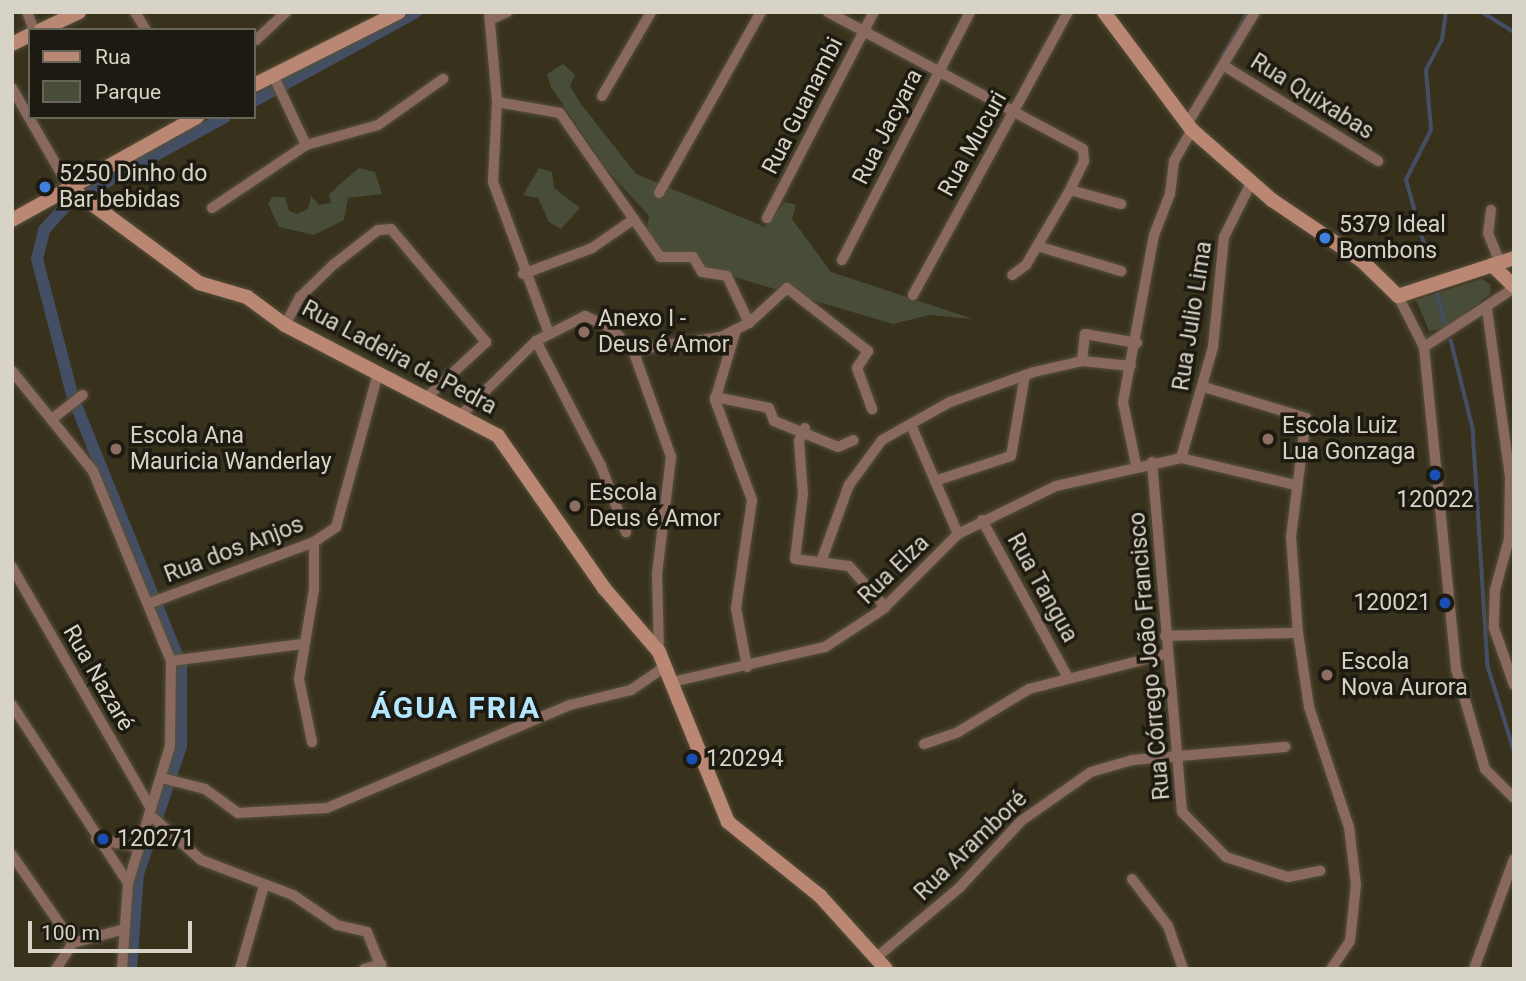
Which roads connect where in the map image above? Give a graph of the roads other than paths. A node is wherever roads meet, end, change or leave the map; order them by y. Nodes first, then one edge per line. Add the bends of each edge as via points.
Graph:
1 (79, 12) edge
2 (135, 12) edge
3 (286, 12) edge
4 (399, 12) edge
5 (506, 12) edge
6 (651, 12) edge
7 (761, 12) edge
8 (828, 12) edge
9 (874, 12) edge
10 (970, 12) edge
11 (1068, 12) edge
12 (1104, 12) edge
13 (1255, 12) edge
14 (490, 15) edge
15 (45, 28) edge
16 (145, 28) edge
17 (864, 31) junction
18 (28, 36) edge
19 (256, 40) dead end
20 (12, 44) edge
21 (1226, 66) junction
22 (939, 69) junction
23 (275, 78) junction
24 (443, 79) dead end
25 (256, 84) edge
26 (12, 88) edge
27 (602, 96) dead end
28 (497, 102) junction
29 (1015, 109) junction
30 (28, 114) edge
31 (31, 119) edge
32 (194, 119) edge
33 (1190, 127) junction
34 (306, 145) junction
35 (1378, 161) dead end
36 (1251, 183) junction
37 (73, 189) junction
38 (1070, 190) junction
39 (659, 193) dead end
40 (1121, 204) dead end
41 (212, 208) dead end
42 (1491, 210) dead end
43 (767, 218) dead end
44 (634, 219) junction
45 (12, 220) edge
46 (1037, 246) junction
47 (842, 260) dead end
48 (1502, 262) edge
49 (1121, 271) dead end
50 (523, 274) junction
51 (1012, 275) dead end
52 (1514, 287) edge
53 (913, 295) dead end
54 (1398, 296) junction
55 (1487, 309) junction
56 (749, 323) junction
57 (285, 325) junction
58 (736, 330) junction
59 (549, 333) junction
60 (536, 341) junction
61 (1137, 342) junction
62 (1424, 347) junction
63 (634, 350) junction
64 (1082, 361) junction
65 (1131, 366) junction
66 (12, 371) edge
67 (378, 373) junction
68 (1025, 375) junction
69 (1205, 387) junction
70 (83, 395) dead end
71 (428, 396) junction
72 (715, 397) junction
73 (872, 409) dead end
74 (461, 415) junction
75 (52, 419) junction
76 (911, 425) junction
77 (805, 428) junction
78 (854, 440) dead end
79 (1181, 458) junction
80 (1152, 462) junction
81 (1136, 465) junction
82 (935, 481) junction
83 (1295, 485) junction
84 (982, 520) junction
85 (626, 532) dead end
86 (958, 534) junction
87 (314, 542) junction
88 (822, 559) junction
89 (12, 567) edge
90 (158, 600) junction
91 (885, 607) junction
92 (1298, 634) junction
93 (1165, 636) junction
94 (302, 645) junction
95 (659, 652) junction
96 (1166, 654) junction
97 (173, 661) junction
98 (666, 666) junction
99 (747, 667) junction
100 (1067, 676) junction
101 (672, 682) junction
102 (1514, 685) edge
103 (12, 705) edge
104 (312, 742) dead end
105 (924, 744) dead end
106 (1285, 747) dead end
107 (1178, 756) junction
108 (168, 780) junction
109 (1514, 798) edge
110 (150, 811) junction
111 (96, 839) junction
112 (138, 847) junction
113 (12, 855) edge
114 (1514, 859) edge
115 (1320, 871) dead end
116 (1132, 879) dead end
117 (128, 883) junction
118 (264, 886) junction
119 (121, 930) junction
120 (73, 943) junction
121 (881, 963) edge
122 (382, 966) edge
123 (57, 969) edge
124 (122, 969) edge
125 (240, 969) edge
126 (365, 969) edge
127 (1183, 969) edge
128 (1331, 969) edge
129 (1474, 969) edge

1 - 15 street
2 - 16 street
3 - 19 street
4 - 23 street
5 - 14 street
6 - 27 street
7 - 39 street
8 - 17 street
9 - 17 street, Rua Guanambi
10 - 22 street, Rua Jacyara
11 - 29 street, Rua Mucuri
12 - 33 street
13 - 21 street
14 - 28 street
17 - 22 street
17 - 43 street, Rua Guanambi
18 - 20 street
21 - 33 street
21 - 35 street, Rua Quixabas
22 - 29 street
22 - 47 street, Rua Jacyara
23 - 25 street
23 - 34 street
24 - 34 street via 378,125
26 - 30 street
28 - 44 street via 559,113
28 - 50 street via 493,182
29 - 38 street via 1080,145 1084,162
29 - 53 street, Rua Mucuri
31 - 37 street
32 - 37 street
33 - 36 street
33 - 61 street via 1174,162 1170,194 1154,235
34 - 41 street
36 - 54 street via 1378,276
36 - 69 street, Rua Julio Lima via 1224,237
37 - 45 street
37 - 57 street, Rua Ladeira de Pedra via 200,283 247,297
38 - 40 street
38 - 46 street
42 - 48 street via 1488,233
44 - 50 street via 609,240
44 - 56 street via 660,257 693,257 702,272 721,273 735,283 736,302
46 - 49 street
46 - 51 street
48 - 52 street
48 - 54 street
50 - 59 street
52 - 55 street
54 - 62 street
55 - 62 street
55 - 102 street via 1510,477 1509,539 1495,590 1494,628
56 - 58 street
56 - 73 street via 787,288 868,351 857,368
57 - 67 street, Rua Ladeira de Pedra
57 - 71 street via 300,297 333,265 378,230 391,229 485,342
58 - 63 street
58 - 72 street
59 - 60 street
59 - 63 street via 590,316
60 - 74 street
60 - 85 street via 601,466
61 - 64 street via 1085,334
61 - 65 street
62 - 109 street via 1456,669 1488,776
63 - 95 street via 671,457 657,575
64 - 65 street
64 - 68 street
65 - 81 street via 1123,421
66 - 75 street
67 - 71 street, Rua Ladeira de Pedra
67 - 87 street, Rua dos Anjos via 340,522
68 - 76 street
68 - 82 street via 1010,456
69 - 79 street, Rua Julio Lima
69 - 83 street via 1299,412 1308,429
70 - 75 street
71 - 74 street, Rua Ladeira de Pedra
72 - 77 street via 769,408 774,421
72 - 99 street via 752,500 736,608
74 - 95 street, Rua Ladeira de Pedra via 509,449 604,587
75 - 90 street via 93,471
76 - 82 street
76 - 88 street via 882,440 857,469
77 - 78 street via 838,447
77 - 88 street via 799,442 803,495 795,559
79 - 80 street, Rua Elza
79 - 83 street
80 - 81 street, Rua Elza
80 - 93 street, Rua Córrego João Francisco
81 - 84 street, Rua Elza via 1056,485
82 - 86 street
83 - 92 street via 1291,536
84 - 86 street, Rua Elza
84 - 100 street, Rua Tangua
86 - 91 street, Rua Elza
87 - 90 street, Rua dos Anjos
87 - 94 street via 314,589
88 - 91 street via 849,566
89 - 110 street, Rua Nazaré
90 - 97 street
91 - 99 street, Rua Elza via 825,647
92 - 93 street
92 - 128 street via 1309,706 1354,859 1352,931
93 - 96 street, Rua Córrego João Francisco
94 - 97 street
94 - 104 street via 299,680
95 - 98 street, Rua Ladeira de Pedra
96 - 100 street
96 - 107 street, Rua Córrego João Francisco
97 - 108 street
98 - 101 street, Rua Ladeira de Pedra
98 - 108 street via 631,690 570,705 327,808 232,812 205,789
99 - 101 street, Rua Elza
100 - 105 street
101 - 121 street, Rua Ladeira de Pedra via 733,828 820,896
103 - 111 street
106 - 107 street, Rua Aramboré
107 - 115 street, Rua Córrego João Francisco via 1182,812 1216,850 1288,877
107 - 121 street, Rua Aramboré via 1112,764 1069,784
108 - 110 street
110 - 112 street
110 - 118 street, Rua Nazaré via 201,860
111 - 112 street
111 - 117 street
112 - 117 street
113 - 120 street
114 - 129 street
116 - 127 street via 1168,926
117 - 119 street
118 - 122 street, Rua Nazaré via 293,895 337,925 367,932
118 - 125 street
119 - 120 street
119 - 124 street
120 - 123 street
122 - 126 street

